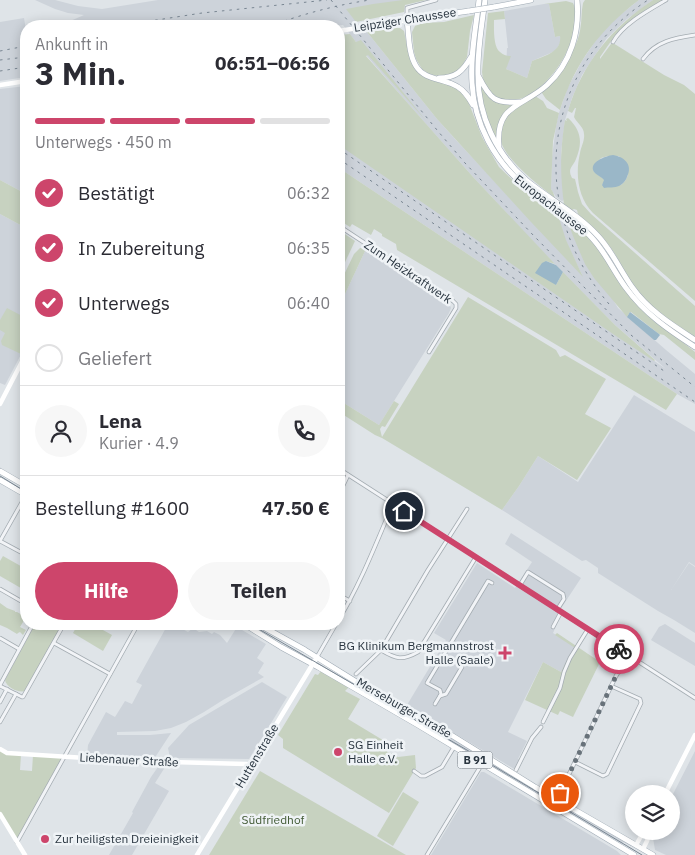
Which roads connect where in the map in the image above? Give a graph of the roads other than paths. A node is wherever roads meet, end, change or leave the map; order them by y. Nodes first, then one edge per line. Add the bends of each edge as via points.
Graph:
1 (436, 0) edge
2 (479, 0) edge
3 (485, 0) edge
4 (531, 0) edge
5 (577, 0) edge
6 (582, 0) edge
7 (666, 0) edge
8 (578, 9) junction
9 (419, 18) junction
10 (407, 20) junction
11 (345, 30) edge
12 (695, 35) edge
13 (409, 36) junction
14 (613, 42) dead end
15 (473, 54) junction
16 (643, 59) dead end
17 (478, 74) junction
18 (435, 78) junction
19 (20, 82) edge
20 (0, 85) edge
21 (520, 102) junction
22 (476, 110) junction
23 (500, 150) junction
24 (345, 230) edge
25 (695, 340) edge
26 (695, 347) edge
27 (429, 352) dead end
28 (20, 366) edge
29 (0, 404) edge
30 (0, 471) edge
31 (345, 473) edge
32 (348, 475) junction
33 (0, 480) edge
34 (345, 481) edge
35 (20, 483) edge
36 (20, 493) edge
37 (393, 504) junction
38 (20, 505) edge
39 (467, 509) dead end
40 (448, 539) junction
41 (0, 541) edge
42 (20, 553) edge
43 (476, 557) junction
44 (492, 583) dead end
45 (520, 585) junction
46 (0, 589) edge
47 (345, 598) edge
48 (20, 601) edge
49 (350, 601) junction
50 (345, 609) edge
51 (559, 611) junction
52 (553, 627) dead end
53 (588, 629) junction
54 (31, 630) edge
55 (61, 630) edge
56 (135, 630) edge
57 (254, 630) edge
58 (270, 630) edge
59 (332, 630) edge
60 (0, 638) edge
61 (54, 643) junction
62 (20, 649) junction
63 (381, 650) junction
64 (629, 655) junction
65 (316, 657) junction
66 (312, 664) junction
67 (462, 667) dead end
68 (110, 674) junction
69 (356, 674) dead end
70 (0, 685) edge
71 (611, 686) junction
72 (7, 690) junction
73 (16, 694) junction
74 (440, 696) junction
75 (695, 698) edge
76 (0, 702) edge
77 (435, 704) dead end
78 (0, 722) edge
79 (543, 722) dead end
80 (541, 727) dead end
81 (695, 734) edge
82 (454, 747) junction
83 (0, 749) edge
84 (65, 756) junction
85 (575, 762) junction
86 (482, 764) junction
87 (251, 765) junction
88 (516, 770) dead end
89 (414, 771) dead end
90 (670, 785) edge
91 (560, 793) dead end
92 (0, 814) edge
93 (639, 840) edge
94 (648, 840) edge
95 (17, 843) junction
96 (636, 845) junction
97 (643, 849) junction
98 (631, 854) edge
99 (25, 855) edge
100 (197, 855) edge
101 (427, 855) edge
102 (639, 855) edge
103 (653, 855) edge

1 - 10 street via 407,8
2 - 15 main road, Europachaussee
3 - 17 main road, Europachaussee
4 - 9 main road, Leipziger Chaussee, bridge
5 - 8 main road
6 - 8 main road
7 - 14 street via 639,17
8 - 21 main road via 575,37 562,68 542,89
9 - 10 main road, Leipziger Chaussee
9 - 13 main road
10 - 11 street, Leipziger Chaussee
10 - 13 main road
12 - 16 street via 660,44
13 - 18 main road via 416,66
15 - 18 main road via 457,74
15 - 22 main road, Europachaussee
17 - 21 main road via 492,97 507,103
17 - 23 main road, Europachaussee via 481,107
18 - 22 main road via 460,88
19 - 20 street
21 - 23 main road via 501,122
22 - 26 main road, Europachaussee via 482,130 509,172 587,233 641,306
23 - 25 main road, Europachaussee via 525,178 599,237 647,305
24 - 27 street, Zum Heizkraftwerk via 456,304
28 - 29 street
30 - 35 main road
31 - 32 street
32 - 34 street
32 - 37 street
33 - 36 main road
37 - 40 street
37 - 49 street
38 - 41 street
39 - 40 street
40 - 43 street
40 - 63 street
41 - 42 street
43 - 45 street
43 - 63 street via 418,652 409,658 399,658
44 - 74 street via 488,581 427,683 440,690
45 - 51 street
45 - 51 street via 528,572 563,594
46 - 48 street
47 - 49 street
49 - 50 street
51 - 52 street
51 - 53 street
53 - 64 street
53 - 79 street via 570,658
54 - 62 street
55 - 61 street
56 - 68 street
57 - 66 main road, Merseburger Straße / B 91
58 - 65 main road, Merseburger Straße / B 91
59 - 65 street
60 - 62 street
61 - 68 street
61 - 73 street via 23,697
62 - 70 street
63 - 69 street
64 - 71 street
64 - 75 street
65 - 66 street, Huttenstraße
65 - 96 main road, Merseburger Straße / B 91
66 - 82 main road, Merseburger Straße / B 91
66 - 87 street, Huttenstraße
67 - 74 street via 446,694
68 - 84 street
70 - 72 street
71 - 85 street
71 - 85 street via 640,699 641,703 608,774 602,775
72 - 73 street
72 - 76 street
73 - 78 street
74 - 77 street
80 - 88 street
81 - 90 street
82 - 86 main road, Merseburger Straße / B 91
82 - 89 street, Merseburger Straße via 442,767 425,776
83 - 84 street, Liebenauer Straße via 7,753
84 - 87 street, Liebenauer Straße
84 - 95 street
85 - 91 street
86 - 98 main road, Merseburger Straße / B 91
86 - 101 street
87 - 100 street, Huttenstraße
92 - 95 street
93 - 96 street
94 - 97 street
95 - 99 street
96 - 97 main road, Merseburger Straße / B 91
96 - 98 main road
97 - 102 main road
97 - 103 main road, Merseburger Straße / B 91

